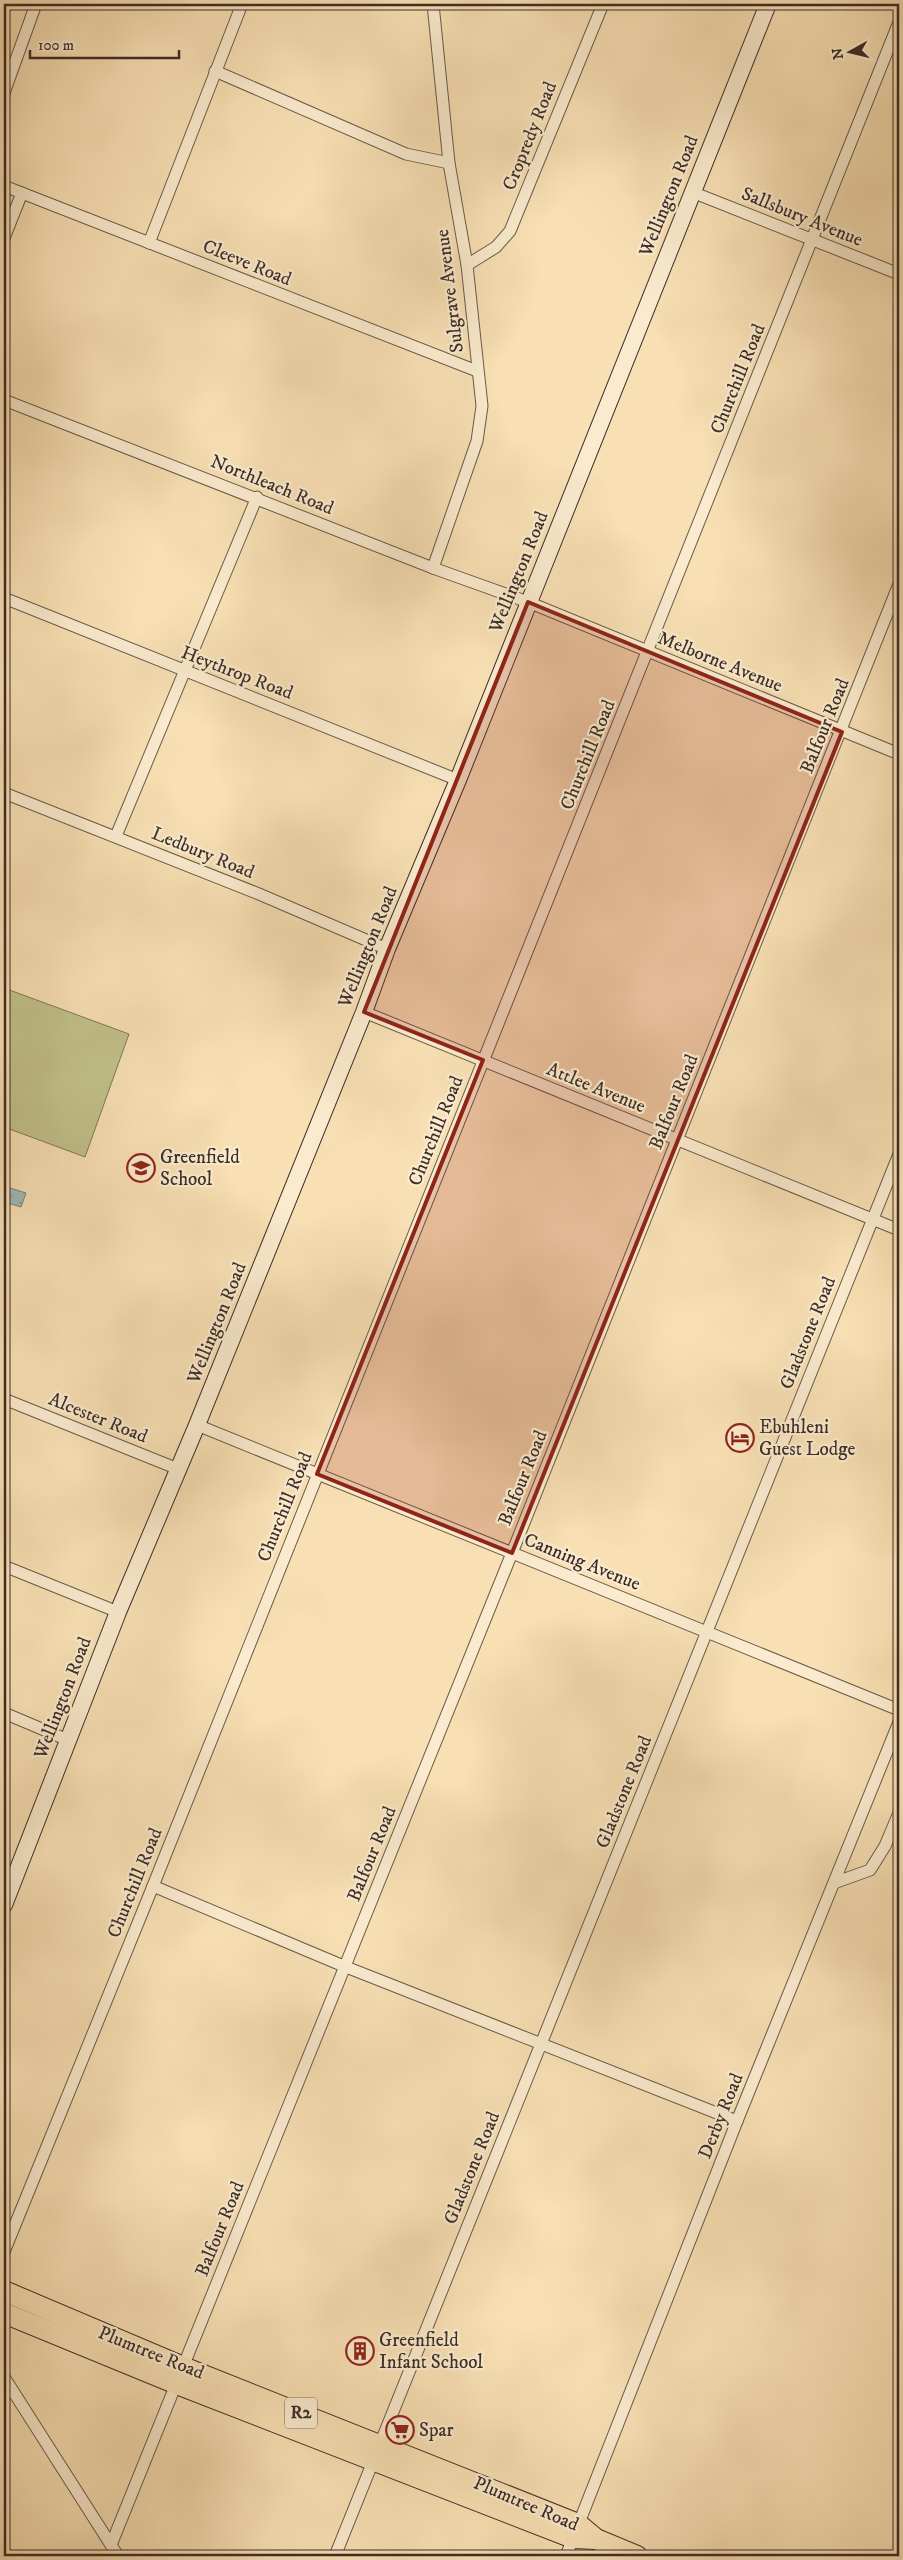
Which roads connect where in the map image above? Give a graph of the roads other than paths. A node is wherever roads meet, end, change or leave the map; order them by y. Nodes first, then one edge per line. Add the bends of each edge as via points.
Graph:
1 (36, 4) edge
2 (242, 4) edge
3 (433, 4) edge
4 (603, 4) edge
5 (768, 4) edge
6 (899, 22) edge
7 (215, 71) junction
8 (4, 93) edge
9 (448, 163) junction
10 (4, 186) edge
11 (692, 192) junction
12 (22, 193) junction
13 (4, 238) edge
14 (813, 240) junction
15 (149, 242) junction
16 (467, 265) junction
17 (899, 274) edge
18 (477, 371) junction
19 (4, 400) edge
20 (257, 497) junction
21 (434, 568) junction
22 (899, 584) edge
23 (4, 598) edge
24 (528, 602) junction
25 (648, 652) junction
26 (184, 672) junction
27 (842, 732) junction
28 (899, 754) edge
29 (458, 780) junction
30 (4, 793) edge
31 (116, 836) junction
32 (387, 949) junction
33 (364, 1012) junction
34 (483, 1060) junction
35 (678, 1139) junction
36 (899, 1154) edge
37 (873, 1219) junction
38 (899, 1230) edge
39 (4, 1399) edge
40 (197, 1424) junction
41 (178, 1469) junction
42 (317, 1474) junction
43 (512, 1553) junction
44 (4, 1566) edge
45 (118, 1612) junction
46 (708, 1631) junction
47 (899, 1710) edge
48 (4, 1714) edge
49 (899, 1722) edge
50 (68, 1740) junction
51 (899, 1813) edge
52 (834, 1883) junction
53 (153, 1886) junction
54 (6, 1895) edge
55 (346, 1967) junction
56 (541, 2042) junction
57 (737, 2121) junction
58 (4, 2252) edge
59 (4, 2291) edge
60 (4, 2313) edge
61 (180, 2375) junction
62 (4, 2377) edge
63 (377, 2452) junction
64 (572, 2539) edge
65 (111, 2545) junction
66 (118, 2556) edge
67 (335, 2556) edge
68 (637, 2556) edge

1 - 8 street
2 - 7 street
3 - 9 street, Sulgrave Avenue
4 - 16 street, Cropredy Road via 510,231 496,247
5 - 11 main road, Wellington Road
6 - 14 street, Churchill Road
7 - 9 street via 406,154
7 - 15 street
9 - 16 street, Sulgrave Avenue
10 - 12 street, Cleeve Road
11 - 14 street, Sallsbury Avenue
11 - 24 main road, Wellington Road
12 - 13 street
12 - 15 street, Cleeve Road
14 - 17 street, Sallsbury Avenue
14 - 25 street, Churchill Road
15 - 18 street, Cleeve Road
16 - 18 street, Sulgrave Avenue
18 - 21 street, Sulgrave Avenue via 482,406 478,441
19 - 20 street, Northleach Road
20 - 21 street, Northleach Road
20 - 26 street
21 - 24 street, Northleach Road
22 - 27 street, Balfour Road
23 - 26 street, Heythrop Road
24 - 25 street, Melborne Avenue
24 - 29 main road, Wellington Road
25 - 27 street, Melborne Avenue
25 - 34 street, Churchill Road
26 - 29 street, Heythrop Road
26 - 31 street
27 - 28 street, Melborne Avenue
27 - 35 street, Balfour Road
29 - 32 main road, Wellington Road
30 - 31 street, Ledbury Road
31 - 32 street, Ledbury Road
32 - 33 main road, Wellington Road
33 - 34 street, Attlee Avenue
33 - 40 main road, Wellington Road
34 - 35 street, Attlee Avenue
34 - 42 street, Churchill Road
35 - 37 street, Attlee Avenue
35 - 43 street, Balfour Road
36 - 37 street, Gladstone Road
37 - 38 street, Attlee Avenue
37 - 46 street, Gladstone Road
39 - 41 street, Alcester Road
40 - 41 main road, Wellington Road
40 - 42 street, Canning Avenue
41 - 45 main road, Wellington Road
42 - 43 street, Canning Avenue
42 - 53 street, Churchill Road
43 - 46 street, Canning Avenue
43 - 55 street, Balfour Road
44 - 45 street
45 - 50 main road, Wellington Road
46 - 47 street, Canning Avenue
46 - 56 street, Gladstone Road
48 - 50 street
49 - 52 street, Derby Road
50 - 54 main road, Wellington Road
51 - 52 street via 870,1870
52 - 57 street, Derby Road
53 - 55 street
53 - 58 street, Churchill Road
55 - 56 street
55 - 61 street, Balfour Road
56 - 57 street
56 - 63 street, Gladstone Road
57 - 64 street, Derby Road
59 - 61 highway, Plumtree Road / R2
60 - 61 highway, Plumtree Road / R2
61 - 63 highway, Plumtree Road / R2
61 - 65 street, Balfour Road
62 - 65 street
63 - 64 highway, Plumtree Road / R2
63 - 67 street, Gladstone Road
64 - 68 highway, Plumtree Road / R2 via 596,2539
65 - 66 street

